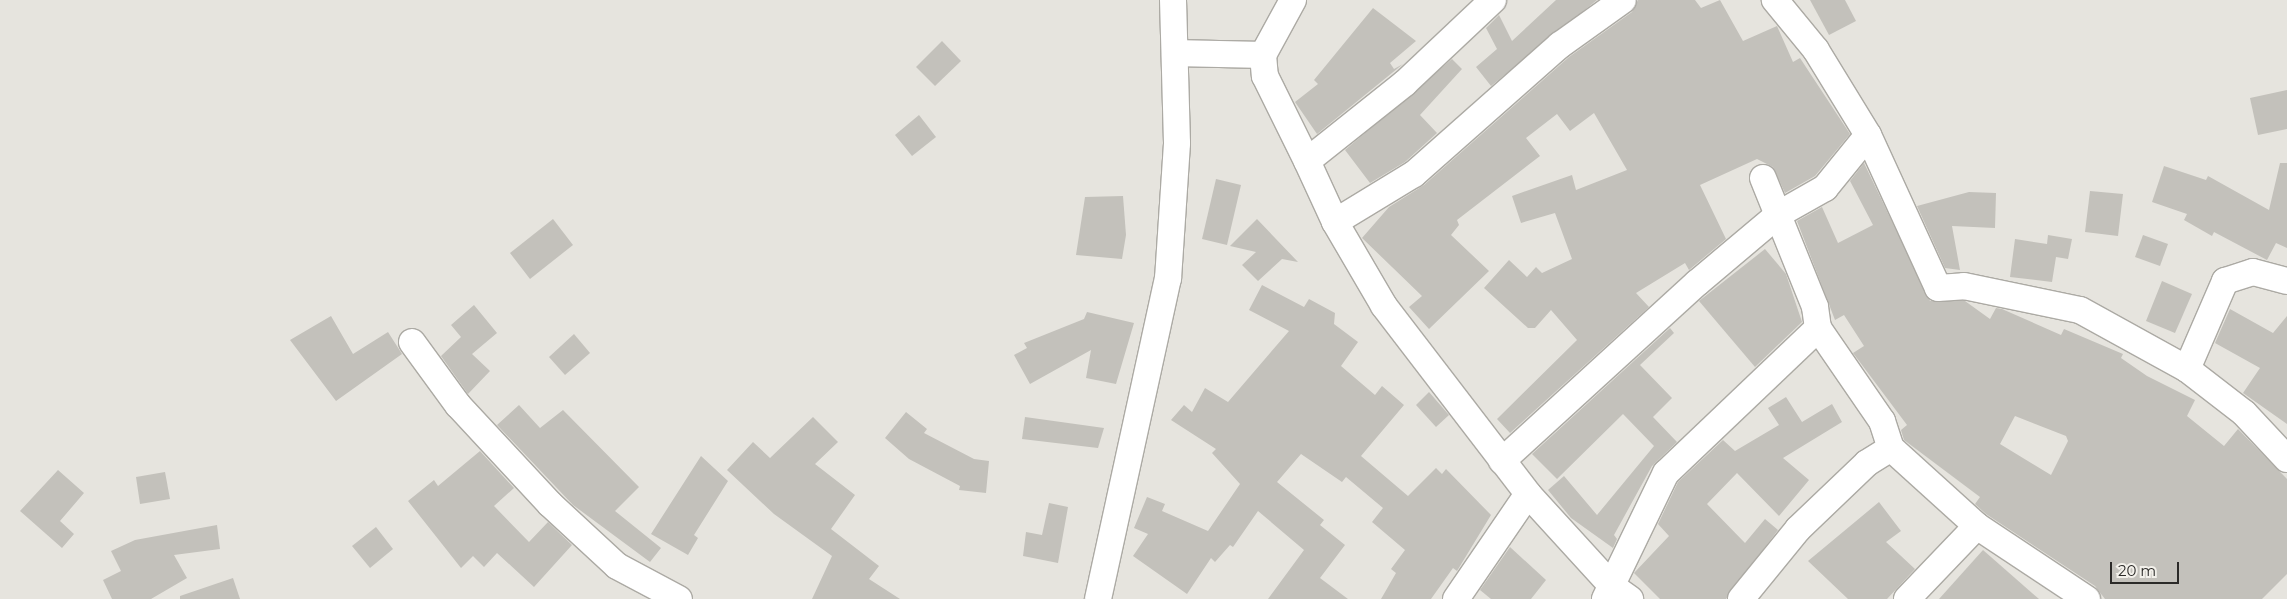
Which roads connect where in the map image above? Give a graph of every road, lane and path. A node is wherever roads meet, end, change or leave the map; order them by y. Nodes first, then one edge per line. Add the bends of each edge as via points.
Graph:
1 (1173, 0) edge
2 (1293, 0) edge
3 (1493, 0) edge
4 (1623, 0) edge
5 (1775, 0) edge
6 (1175, 52) junction
7 (1264, 55) junction
8 (1868, 135) junction
9 (1307, 161) junction
10 (1763, 178) dead end
11 (1779, 214) junction
12 (1334, 222) junction
13 (2287, 281) edge
14 (1818, 328) junction
15 (412, 342) dead end
16 (2187, 369) junction
17 (1891, 448) junction
18 (2287, 460) edge
19 (1502, 461) junction
20 (1528, 494) junction
21 (1977, 526) junction
22 (1616, 595) edge
23 (678, 599) edge
24 (1098, 599) edge
25 (1456, 599) edge
26 (1741, 599) edge
27 (1907, 599) edge
28 (2087, 599) edge

1 - 6 street
2 - 7 street
3 - 9 street via 1405,84
4 - 12 street via 1560,45 1414,174
5 - 8 street via 1816,50
6 - 7 street
6 - 24 street via 1177,143 1168,279
7 - 9 street via 1265,76
8 - 11 street via 1825,188
8 - 16 street via 1938,288 1964,286 2080,310
9 - 12 street
10 - 11 street
11 - 14 street via 1815,307
11 - 19 street
12 - 19 street via 1384,306
13 - 16 street via 2254,272 2225,281
14 - 17 street via 1882,421
14 - 22 street via 1666,473
15 - 23 street via 458,405 550,504 617,566
16 - 18 street via 2244,412
17 - 21 street
17 - 26 street via 1867,463 1798,529
19 - 20 street
20 - 22 street
20 - 25 street
21 - 27 street
21 - 28 street

